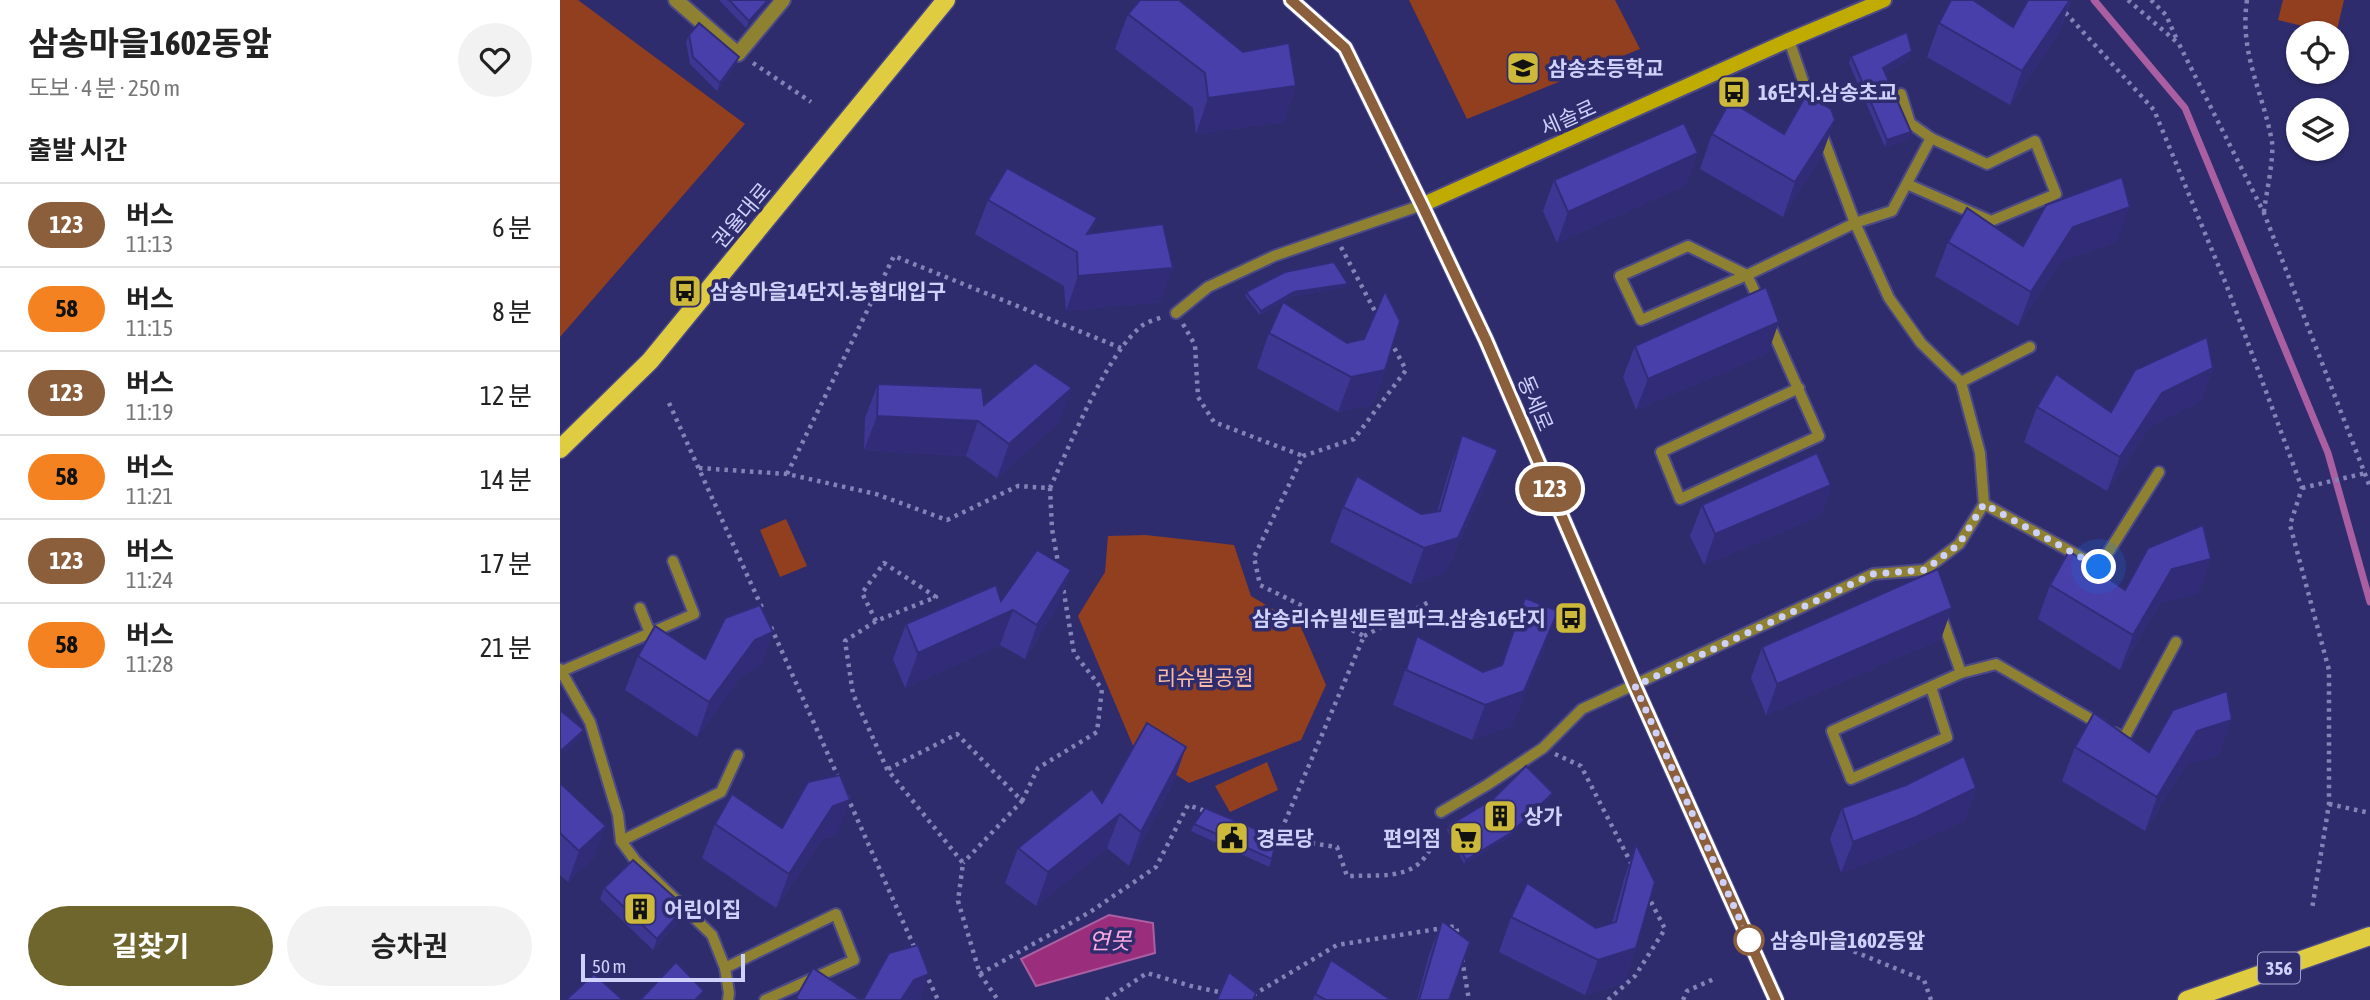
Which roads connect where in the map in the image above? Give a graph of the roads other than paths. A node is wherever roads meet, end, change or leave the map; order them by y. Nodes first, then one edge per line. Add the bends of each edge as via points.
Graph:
1 (676, 0) edge
2 (783, 0) edge
3 (946, 0) edge
4 (1291, 0) edge
5 (1884, 0) edge
6 (1788, 40) junction
7 (1901, 94) dead end
8 (1931, 138) junction
9 (1907, 184) junction
10 (1422, 205) junction
11 (1856, 223) junction
12 (1747, 275) junction
13 (1176, 313) road end
14 (2030, 347) dead end
15 (1961, 382) junction
16 (1799, 388) junction
17 (560, 449) edge
18 (2159, 472) dead end
19 (1984, 504) junction
20 (673, 561) dead end
21 (1925, 570) junction
22 (1930, 583) edge
23 (640, 608) dead end
24 (1939, 609) edge
25 (650, 633) junction
26 (2176, 642) dead end
27 (561, 670) edge
28 (1961, 673) junction
29 (1635, 686) junction
30 (1931, 688) junction
31 (738, 755) dead end
32 (1441, 812) road end
33 (621, 841) junction
34 (2370, 936) edge
35 (725, 968) junction
36 (2199, 998) edge
37 (728, 1000) edge
38 (765, 1000) edge
39 (1776, 1000) edge

1 - 2 street via 738,54
3 - 17 main road, 권율대로 via 650,361
4 - 10 main road, 동세로 via 1345,48
5 - 6 main road, 세솔로
6 - 10 main road, 세솔로
6 - 11 lane
7 - 8 lane via 1910,123
8 - 9 lane
8 - 9 lane via 1987,164 2035,141 2056,194 1991,222
9 - 11 lane via 1892,211
10 - 13 lane via 1273,256 1208,287
10 - 29 main road, 동세로 via 1486,340
11 - 12 lane
11 - 15 lane via 1889,298 1921,342
12 - 12 lane via 1641,320 1620,276 1688,246
12 - 16 lane
14 - 15 lane
15 - 19 lane via 1980,453
16 - 16 lane via 1819,436 1680,499 1661,452
18 - 19 lane via 2099,567
19 - 21 lane via 1959,544
20 - 25 lane via 694,614
21 - 22 lane
21 - 29 lane via 1873,574
23 - 25 lane
24 - 28 lane
25 - 27 lane
26 - 28 lane via 2124,738 1996,664
27 - 33 lane via 590,722 618,815
28 - 30 lane
29 - 32 lane via 1582,709 1542,748
29 - 39 main road, 동세로
30 - 30 lane via 1832,731 1851,779 1947,737
31 - 33 lane via 721,792
33 - 35 lane via 712,935
34 - 36 main road, 356
35 - 37 lane
35 - 38 lane via 836,914 854,960

